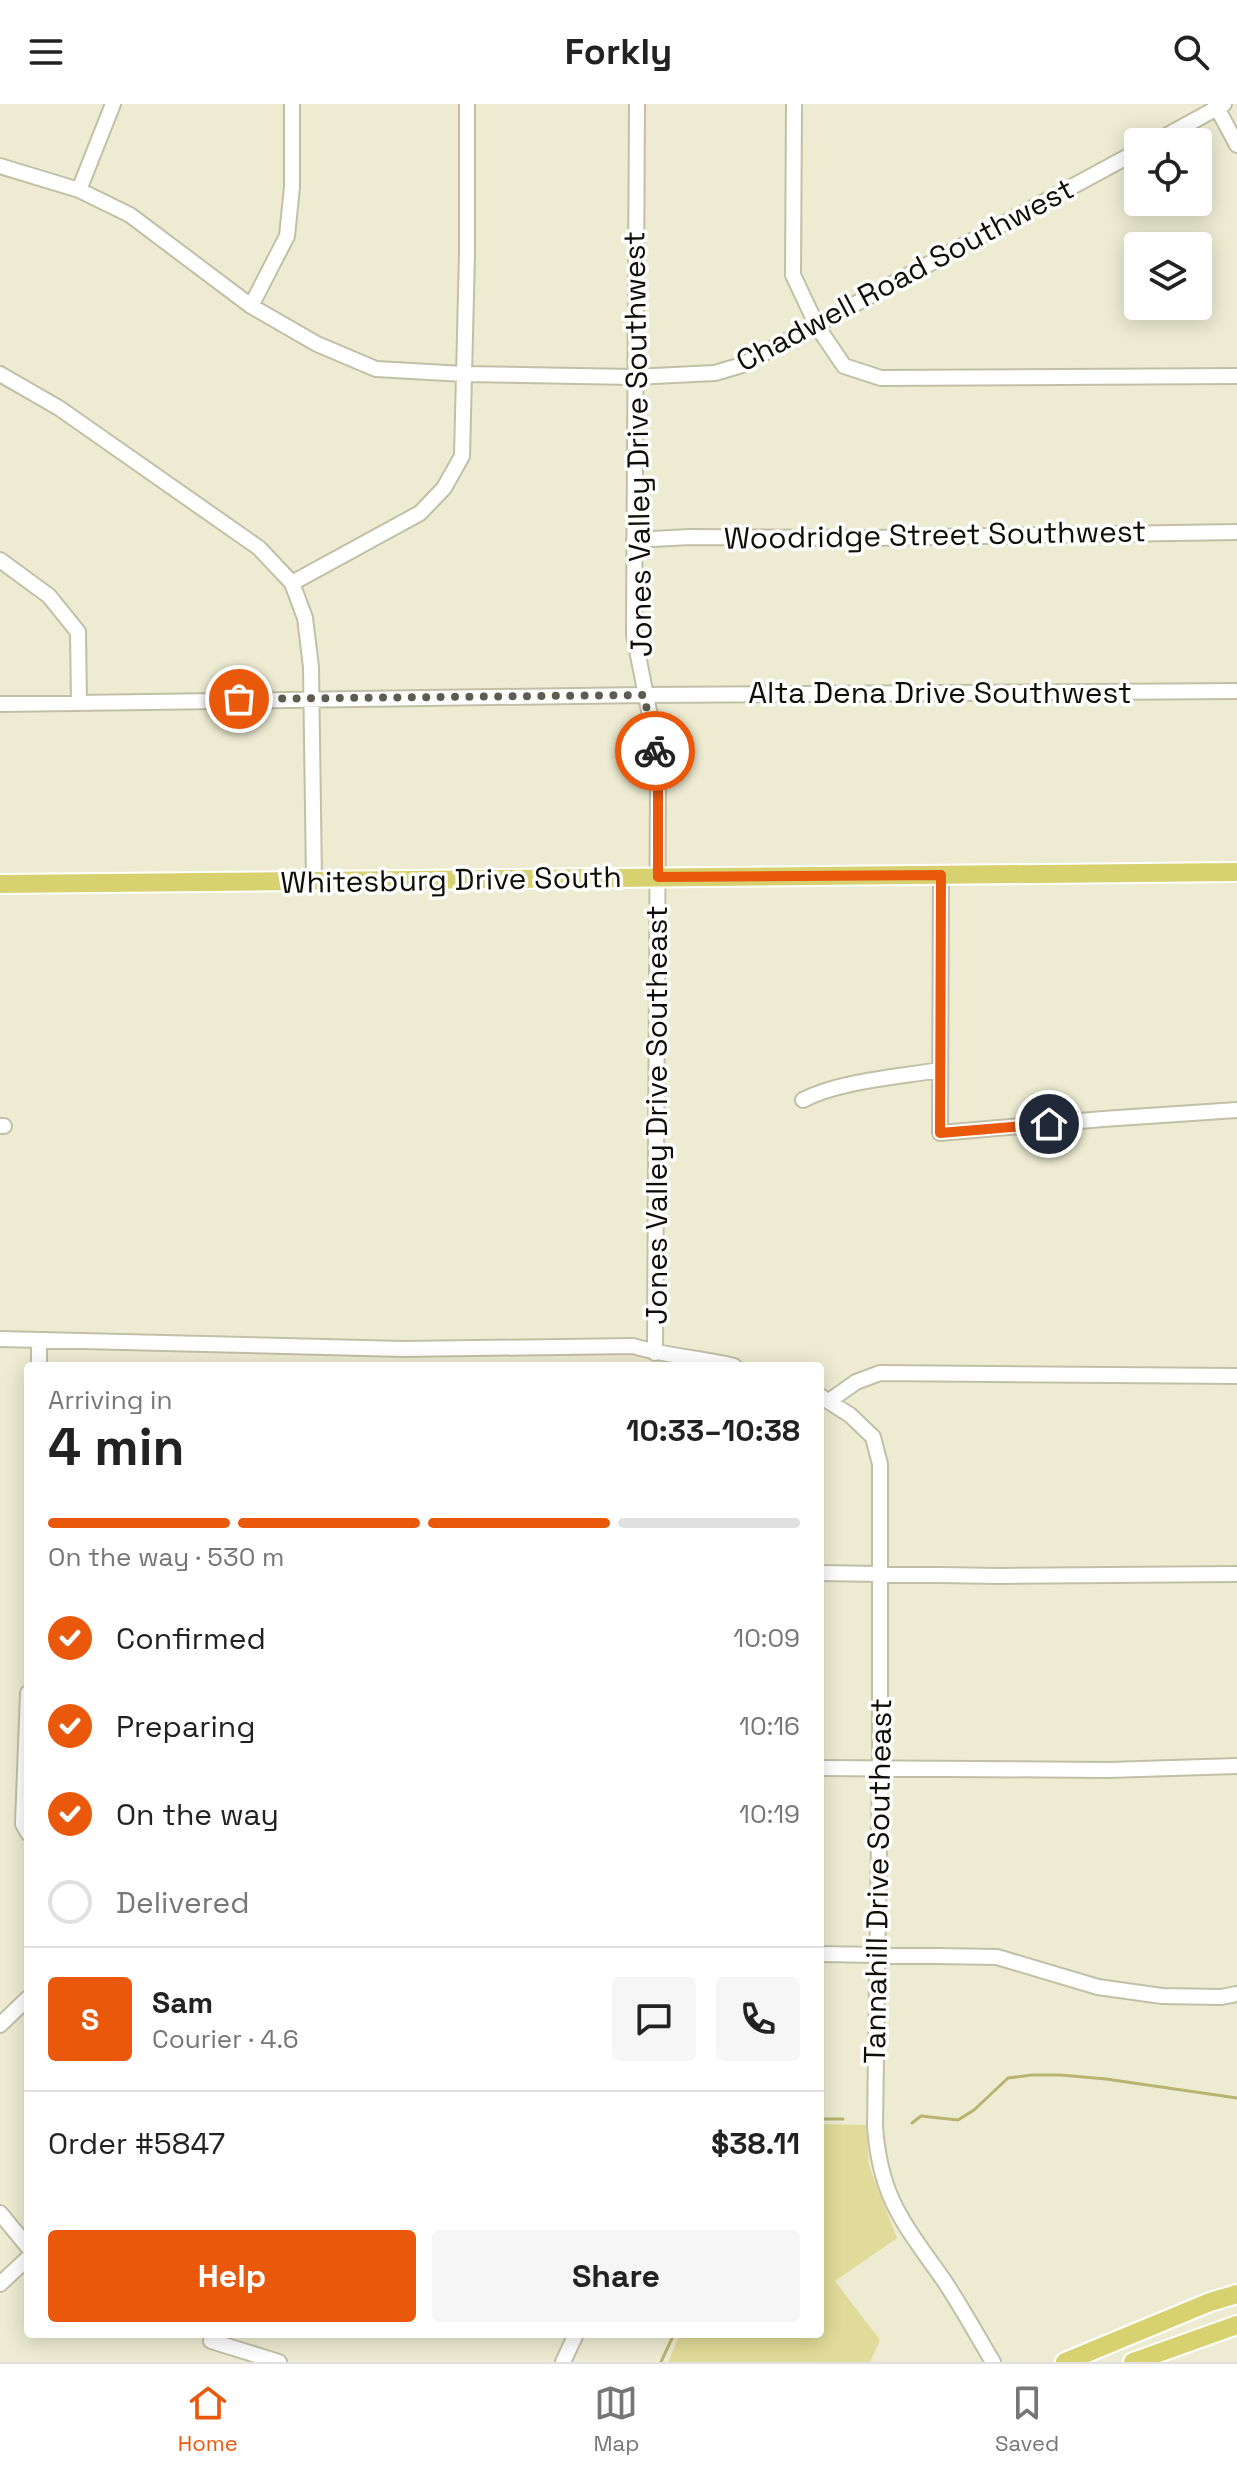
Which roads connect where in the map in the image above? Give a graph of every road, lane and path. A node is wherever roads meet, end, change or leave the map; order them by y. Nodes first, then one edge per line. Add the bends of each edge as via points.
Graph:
1 (113, 104) edge
2 (292, 104) edge
3 (467, 104) edge
4 (637, 104) edge
5 (794, 104) edge
6 (1219, 105) edge
7 (1179, 128) edge
8 (1237, 145) edge
9 (1124, 159) edge
10 (0, 166) edge
11 (79, 190) junction
12 (251, 306) junction
13 (817, 326) junction
14 (0, 374) edge
15 (464, 374) junction
16 (1237, 376) edge
17 (634, 377) junction
18 (1237, 532) edge
19 (634, 540) junction
20 (0, 560) edge
21 (292, 583) junction
22 (1237, 691) edge
23 (644, 695) junction
24 (311, 698) junction
25 (79, 702) junction
26 (0, 704) edge
27 (1237, 872) edge
28 (941, 875) junction
29 (658, 877) junction
30 (314, 881) junction
31 (0, 884) edge
32 (939, 1070) junction
33 (803, 1100) dead end
34 (1237, 1110) edge
35 (0, 1339) edge
36 (39, 1340) junction
37 (655, 1353) junction
38 (39, 1362) edge
39 (716, 1362) edge
40 (1237, 1376) edge
41 (824, 1398) edge
42 (824, 1573) edge
43 (881, 1574) junction
44 (1237, 1574) edge
45 (1237, 1766) edge
46 (824, 1768) edge
47 (880, 1768) junction
48 (24, 1798) edge
49 (24, 1826) edge
50 (824, 1954) edge
51 (877, 1954) junction
52 (1237, 1994) edge
53 (24, 2002) edge
54 (0, 2025) edge
55 (0, 2213) edge
56 (24, 2242) edge
57 (24, 2262) edge
58 (0, 2284) edge
59 (1237, 2294) edge
60 (1237, 2325) edge
61 (574, 2338) edge
62 (211, 2341) dead end
63 (279, 2362) edge
64 (563, 2362) edge
65 (993, 2362) edge
66 (1065, 2362) edge
67 (1133, 2362) edge

1 - 11 street
2 - 12 street via 287,236
3 - 15 street
4 - 17 street, Jones Valley Drive Southwest
5 - 13 street via 793,275
6 - 7 street
6 - 8 street
9 - 13 street, Chadwell Road Southwest
10 - 11 street, Chadwell Road Southwest
11 - 12 street, Chadwell Road Southwest via 130,215
12 - 15 street, Chadwell Road Southwest via 317,344 376,369
13 - 16 street via 844,366 881,378
13 - 17 street, Chadwell Road Southwest via 742,365 715,373
14 - 21 street via 59,408 259,548
15 - 17 street, Chadwell Road Southwest
15 - 21 street via 462,456 444,488 420,513
17 - 19 street, Jones Valley Drive Southwest
18 - 19 street, Woodridge Street Southwest
19 - 23 street, Jones Valley Drive Southwest via 634,635
20 - 25 street via 49,596 78,632
21 - 24 street via 305,618
22 - 23 street, Alta Dena Drive Southwest
23 - 24 street
23 - 29 street, Jones Valley Drive Southwest via 656,756
24 - 25 street
24 - 30 street
25 - 26 street
27 - 28 main road, Whitesburg Drive South
28 - 29 main road, Whitesburg Drive South
28 - 32 street
29 - 30 main road, Whitesburg Drive South
29 - 37 street, Jones Valley Drive Southeast
30 - 31 main road, Whitesburg Drive South
32 - 33 street
32 - 34 street via 940,1133
35 - 36 street
36 - 37 street via 403,1349 633,1346
36 - 38 street
37 - 39 street
40 - 41 street via 880,1373
41 - 43 street, Tannahill Drive Southeast via 873,1437 880,1464
42 - 43 street
43 - 44 street
43 - 47 street, Tannahill Drive Southeast
45 - 47 street
46 - 47 street
47 - 51 street, Tannahill Drive Southeast
48 - 49 street
50 - 51 street
51 - 52 street via 997,1957 1098,1987 1162,1996
51 - 65 street, Tannahill Drive Southeast via 875,2126 886,2188
53 - 54 street
55 - 56 street
57 - 58 street
59 - 66 main road
60 - 67 main road
61 - 64 street
62 - 63 street

